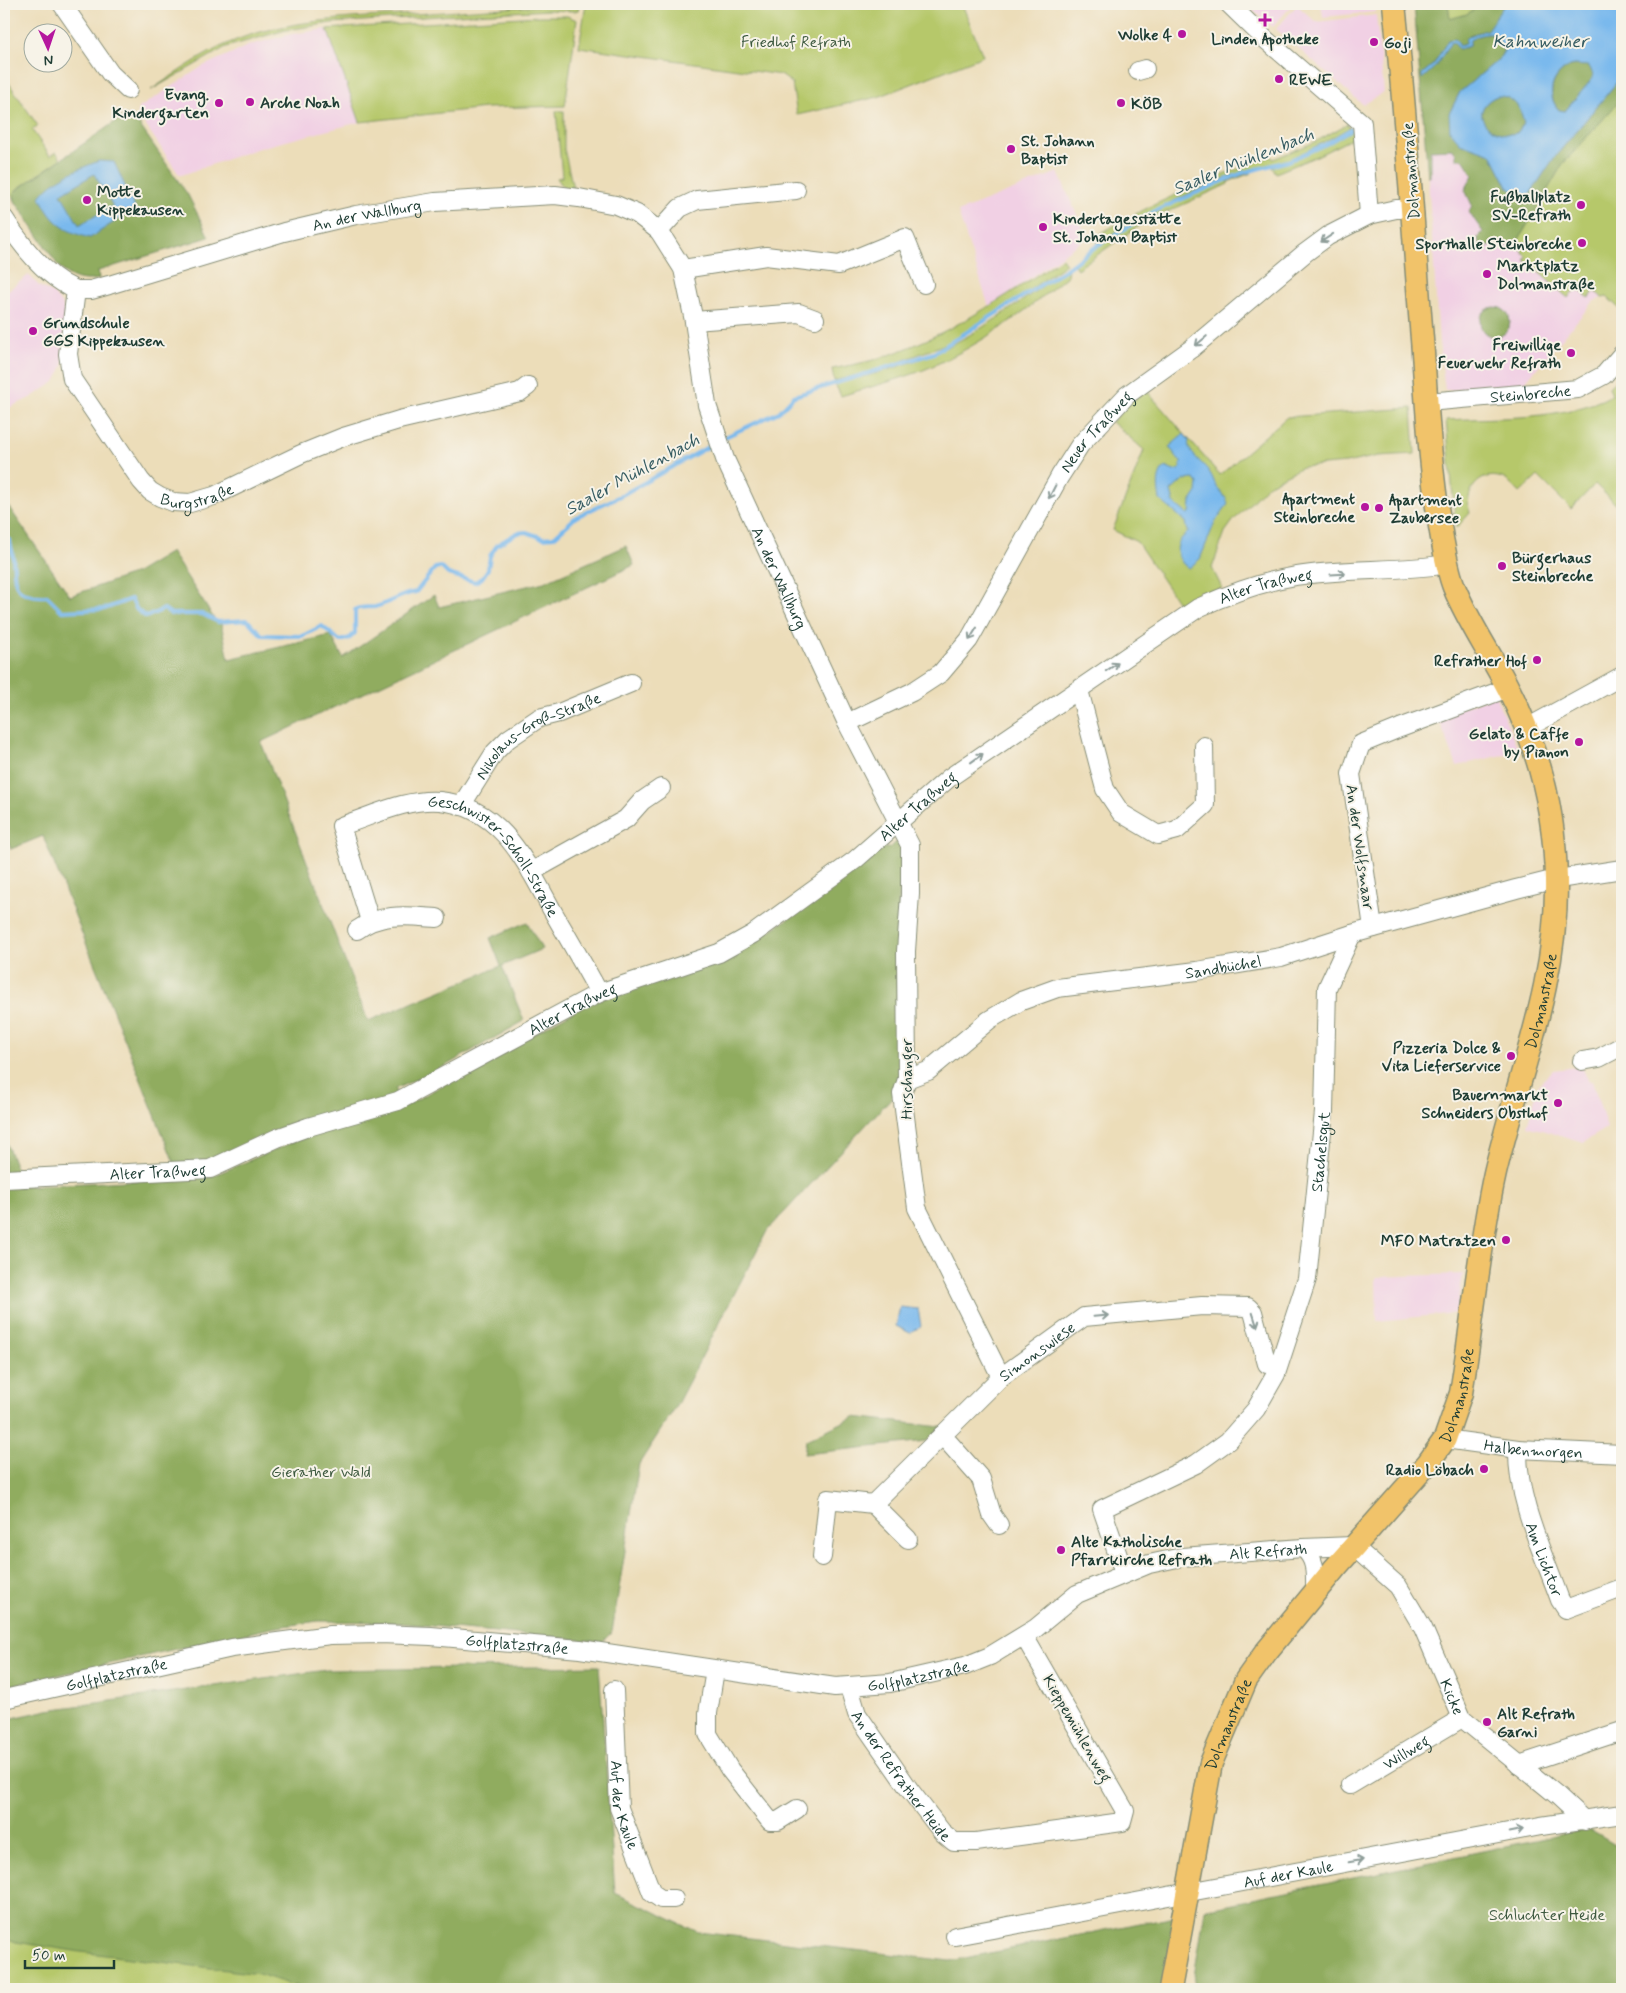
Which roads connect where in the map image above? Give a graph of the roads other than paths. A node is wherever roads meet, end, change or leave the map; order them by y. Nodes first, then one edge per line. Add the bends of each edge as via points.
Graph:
1 (62, 4) edge
2 (1229, 4) edge
3 (1394, 4) edge
4 (128, 90) dead end
5 (796, 190) dead end
6 (1412, 209) junction
7 (1369, 215) junction
8 (4, 218) edge
9 (658, 230) junction
10 (683, 269) junction
11 (924, 284) dead end
12 (76, 290) junction
13 (815, 319) dead end
14 (694, 322) junction
15 (1622, 354) edge
16 (528, 386) dead end
17 (1427, 402) junction
18 (1448, 564) junction
19 (1622, 676) edge
20 (631, 683) dead end
21 (1508, 688) junction
22 (1079, 690) junction
23 (847, 723) junction
24 (1527, 728) junction
25 (1204, 746) dead end
26 (661, 788) dead end
27 (461, 806) junction
28 (899, 822) junction
29 (1622, 869) edge
30 (531, 872) junction
31 (1556, 879) junction
32 (437, 918) dead end
33 (1373, 928) junction
34 (1352, 934) junction
35 (599, 993) junction
36 (1622, 1046) edge
37 (1582, 1061) dead end
38 (907, 1079) junction
39 (4, 1179) edge
40 (1272, 1372) junction
41 (1001, 1377) junction
42 (942, 1435) junction
43 (1445, 1439) junction
44 (1518, 1449) junction
45 (1622, 1454) edge
46 (873, 1504) junction
47 (999, 1526) dead end
48 (908, 1538) dead end
49 (1353, 1546) junction
50 (1302, 1548) junction
51 (822, 1557) dead end
52 (1124, 1573) junction
53 (1622, 1588) edge
54 (1315, 1592) junction
55 (1024, 1636) junction
56 (715, 1670) junction
57 (849, 1686) junction
58 (614, 1690) dead end
59 (4, 1699) edge
60 (1462, 1718) junction
61 (1622, 1731) edge
62 (1519, 1765) junction
63 (1350, 1784) dead end
64 (797, 1809) dead end
65 (1622, 1814) edge
66 (1585, 1821) junction
67 (1122, 1822) joint
68 (1188, 1892) junction
69 (674, 1899) dead end
70 (955, 1936) dead end
71 (1170, 1989) edge

1 - 4 street via 110,74
2 - 7 street via 1362,123
3 - 6 main road, Dolmanstraße
5 - 9 street via 697,200 680,208
6 - 7 street, Neuer Traßweg
6 - 17 main road, Dolmanstraße
7 -> 23 street, Neuer Traßweg via 1328,236 1305,253 1191,349 1127,395 1080,445 991,603 964,646 941,673 912,692
8 - 12 street via 49,274 60,284
9 - 10 street, An der Wallburg
9 - 12 street, An der Wallburg via 637,214 616,205 563,196 435,202 321,223 109,285
10 - 11 street via 766,256 839,265 906,238
10 - 14 street, An der Wallburg
12 - 16 street, Burgstraße via 68,354 72,379 140,481 150,491 173,502 190,503 214,496 301,454 376,427 520,392
13 - 14 street via 799,313
14 - 23 street, An der Wallburg via 707,405 724,454
15 - 17 street, Steinbreche via 1604,375 1578,389
17 - 18 main road, Dolmanstraße via 1437,504
18 - 21 main road, Dolmanstraße via 1461,602
22 -> 18 street, Alter Traßweg via 1198,608 1255,585 1297,576
19 - 24 street
20 - 27 street, Nikolaus-Groß-Straße via 539,718 508,739 495,752
21 - 24 main road, Dolmanstraße
21 - 33 street, An der Wolfsmaar via 1360,744 1351,774
22 - 25 street via 1105,789 1121,814 1158,835 1177,830 1205,805
28 -> 22 street, Alter Traßweg via 949,778 998,742
23 - 28 street, An der Wallburg
24 - 31 main road, Dolmanstraße via 1547,794
26 - 30 street via 642,800 626,819
27 - 30 street, Geschwister-Scholl-Straße via 498,828 519,850
27 - 32 street, Geschwister-Scholl-Straße via 440,801 415,802 341,826 363,926 402,915
28 - 35 street, Alter Traßweg via 855,860 753,934 719,953
28 - 38 street, Hirschanger via 910,844 906,951
29 - 31 street, Sandbüchel
30 - 35 street, Geschwister-Scholl-Straße
31 - 33 street, Sandbüchel
31 - 43 main road, Dolmanstraße via 1552,957 1532,1047 1496,1172 1462,1393
33 - 34 street, Sandbüchel
34 - 38 street, Sandbüchel via 1281,957 1040,992 989,1020 928,1072
34 - 40 street, Stachelsgut via 1327,988 1324,1112 1307,1279
35 - 39 street, Alter Traßweg via 398,1101 277,1138 210,1168
36 - 37 street via 1599,1058
38 - 41 street, Hirschanger via 902,1094 903,1110 917,1208
41 -> 40 street, Simonswiese via 1084,1317 1202,1306 1248,1307 1253,1312
40 - 52 street, Stachelsgut via 1256,1409 1228,1441 1196,1464 1102,1509
41 - 42 street, Simonswiese
42 - 46 street, Simonswiese
42 - 47 street via 981,1479 992,1515
43 - 44 street, Halbenmorgen
43 - 49 main road, Dolmanstraße via 1428,1463
44 - 45 street, Halbenmorgen
44 - 53 street, Am Lichtor via 1525,1502 1566,1609
46 - 48 street
46 - 51 street via 828,1499
49 - 50 street, Alt Refrath
49 - 54 main road, Dolmanstraße
49 - 60 street, Kicke via 1398,1586 1415,1612
50 - 52 street, Alt Refrath via 1182,1557
50 - 54 street via 1310,1554 1315,1566
52 - 55 street, Alt Refrath via 1077,1594
54 - 68 main road, Dolmanstraße via 1256,1665 1227,1721 1211,1762
55 - 57 street, Golfplatzstraße via 965,1666 919,1678
55 - 67 street, Kieppemühlenweg via 1126,1811
56 - 57 street, Golfplatzstraße
56 - 59 street, Golfplatzstraße via 580,1649 381,1634 330,1635 232,1648
56 - 64 street via 707,1725 712,1742 770,1822 778,1821
57 - 67 street, An der Refrather Heide via 857,1714 908,1789 942,1832 954,1842 976,1842
58 - 69 street, Auf der Kaule via 620,1808 652,1893 662,1899
60 - 62 street, Kicke
60 - 63 street, Willweg
61 - 62 street
62 - 66 street, Kicke
65 - 66 street, Auf der Kaule
68 -> 66 street, Auf der Kaule via 1541,1826
68 - 70 street, Auf der Kaule
68 - 71 main road, Dolmanstraße

